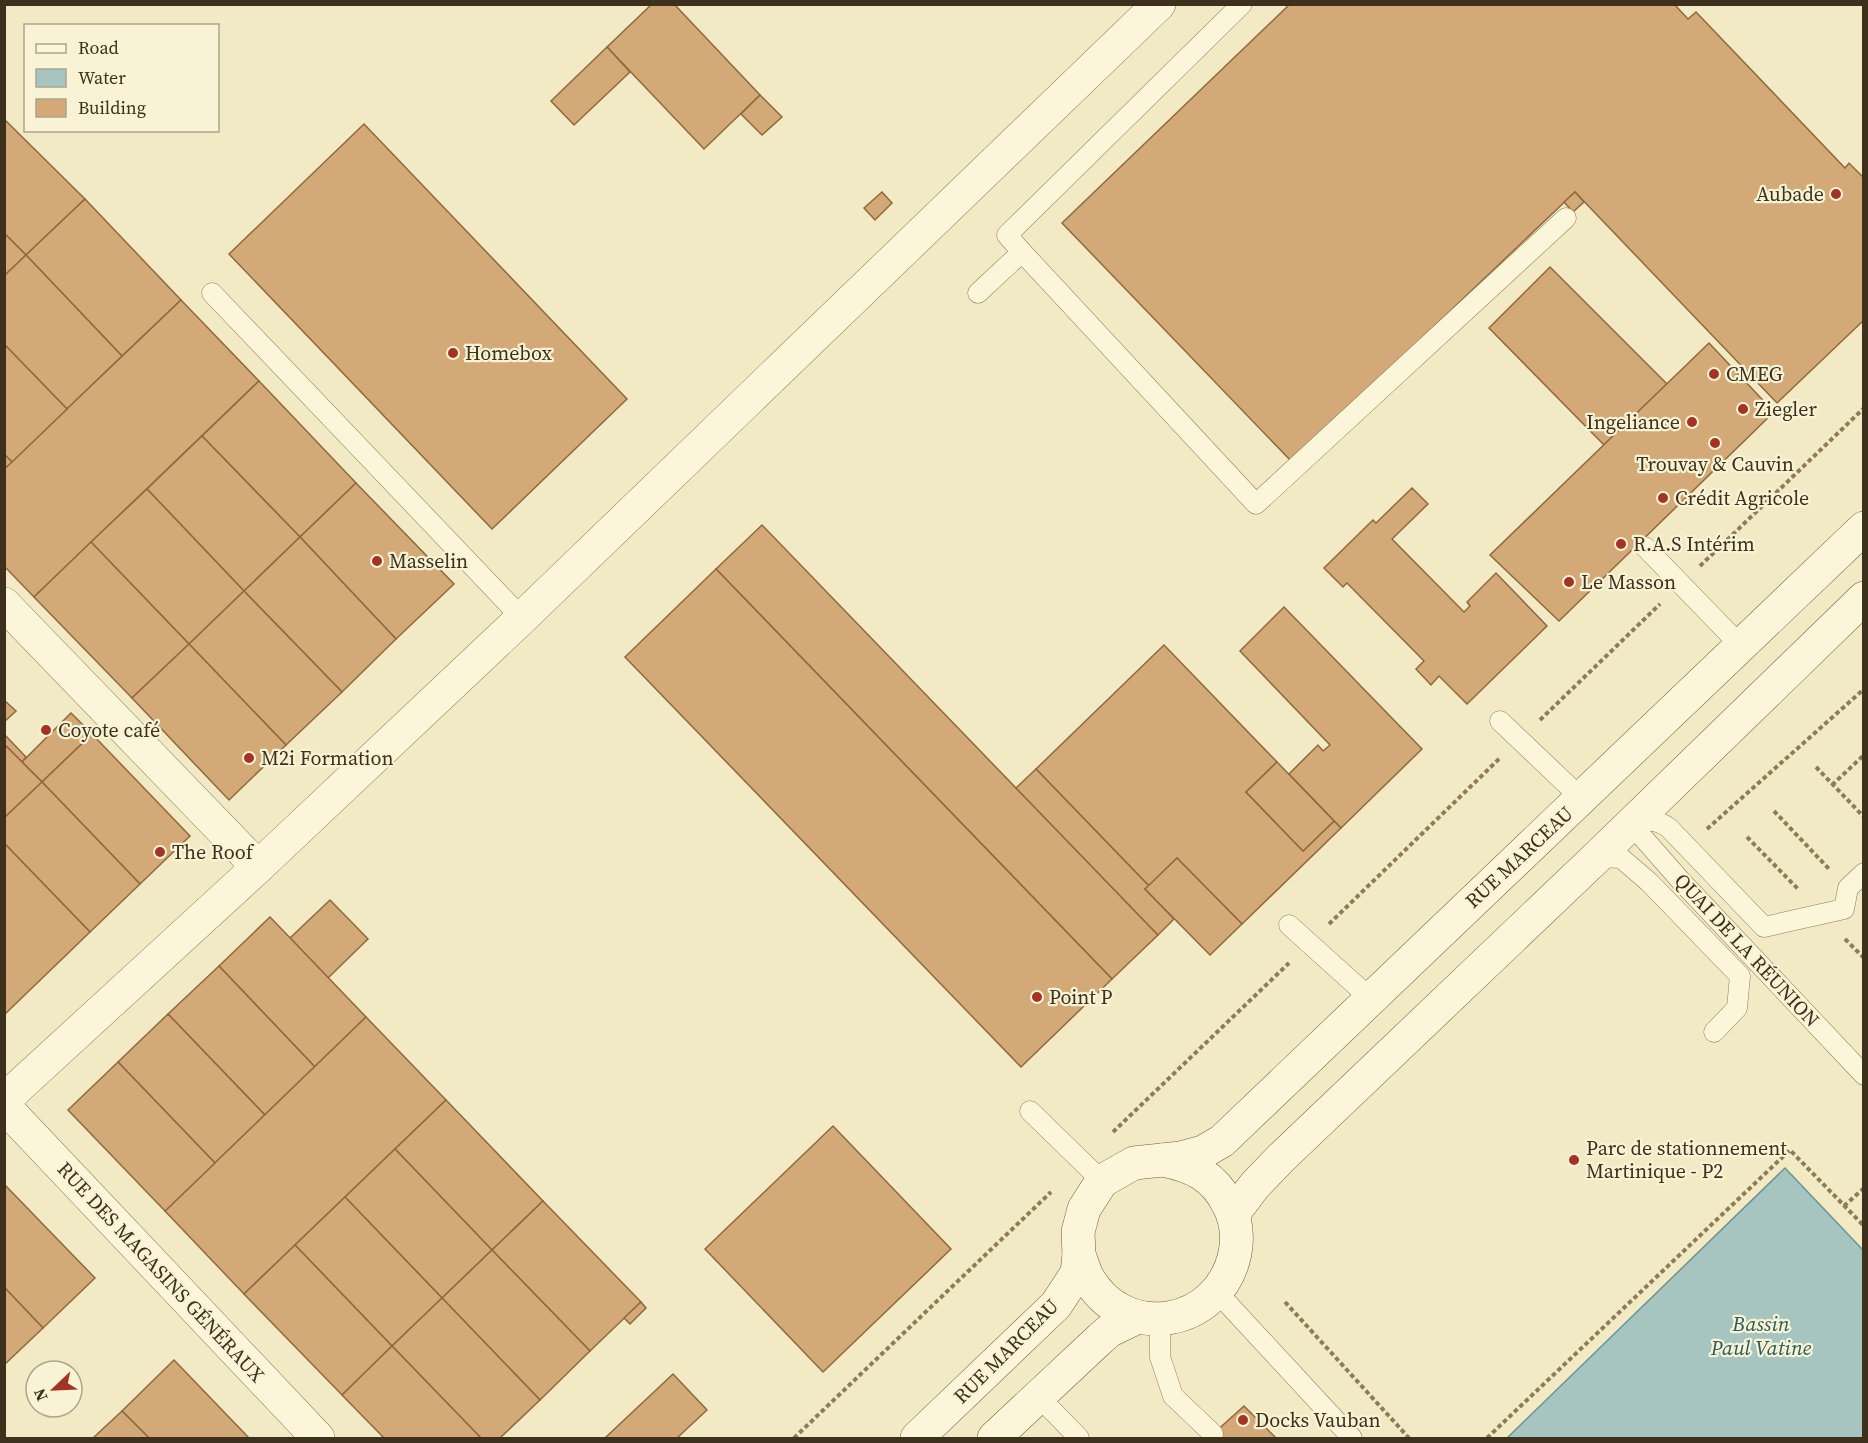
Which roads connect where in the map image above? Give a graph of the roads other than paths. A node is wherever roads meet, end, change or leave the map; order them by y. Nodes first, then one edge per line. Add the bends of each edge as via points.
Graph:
1 (1158, 4) edge
2 (1242, 4) edge
3 (1566, 218) dead end
4 (1022, 252) junction
5 (978, 293) dead end
6 (212, 294) dead end
7 (1863, 528) edge
8 (1645, 547) dead end
9 (1863, 598) edge
10 (4, 604) edge
11 (522, 618) junction
12 (1741, 646) junction
13 (1500, 721) dead end
14 (1581, 798) junction
15 (1631, 824) junction
16 (1597, 857) junction
17 (258, 867) junction
18 (1863, 873) edge
19 (1289, 925) dead end
20 (1370, 998) junction
21 (1714, 1032) dead end
22 (1863, 1076) edge
23 (4, 1100) edge
24 (4, 1106) edge
25 (1030, 1112) dead end
26 (1162, 1160) junction
27 (1102, 1181) junction
28 (1233, 1214) junction
29 (1079, 1255) junction
30 (1217, 1292) junction
31 (1149, 1318) junction
32 (1038, 1396) junction
33 (1212, 1434) dead end
34 (318, 1438) edge
35 (917, 1438) edge
36 (994, 1438) edge
37 (1079, 1438) edge
38 (1352, 1438) edge

1 - 11 main road
2 - 4 lane via 1007,235
3 - 4 lane via 1256,504
4 - 5 lane
6 - 11 lane
7 - 12 main road, RUE MARCEAU
8 - 12 lane
9 - 15 main road
10 - 17 main road
11 - 17 main road
12 - 14 main road, RUE MARCEAU
13 - 14 lane
14 - 20 main road, RUE MARCEAU
15 - 16 main road
15 - 18 lane via 1649,819 1669,828 1764,927 1844,909 1848,888
15 - 22 lane, QUAI DE LA RÉUNION
16 - 21 lane via 1621,858 1740,976 1737,1008
16 - 28 main road via 1281,1158
17 - 23 main road
19 - 20 lane
20 - 26 main road, RUE MARCEAU via 1222,1141 1203,1152
24 - 34 main road, RUE DES MAGASINS GÉNÉRAUX
25 - 27 lane
26 - 27 main road, RUE MARCEAU via 1134,1163
26 - 28 main road, RUE MARCEAU via 1185,1164 1206,1176 1222,1193
27 - 29 main road, RUE MARCEAU via 1084,1209 1078,1232
28 - 30 main road, RUE MARCEAU via 1237,1242 1231,1269
29 - 31 main road, RUE MARCEAU via 1100,1294 1118,1308
29 - 35 main road, RUE MARCEAU via 1077,1273 1056,1305
30 - 31 main road, RUE MARCEAU via 1181,1316
30 - 38 lane
31 - 32 main road, RUE MARCEAU via 1109,1331
31 - 33 lane via 1173,1396
32 - 36 main road, RUE MARCEAU
32 - 37 lane

